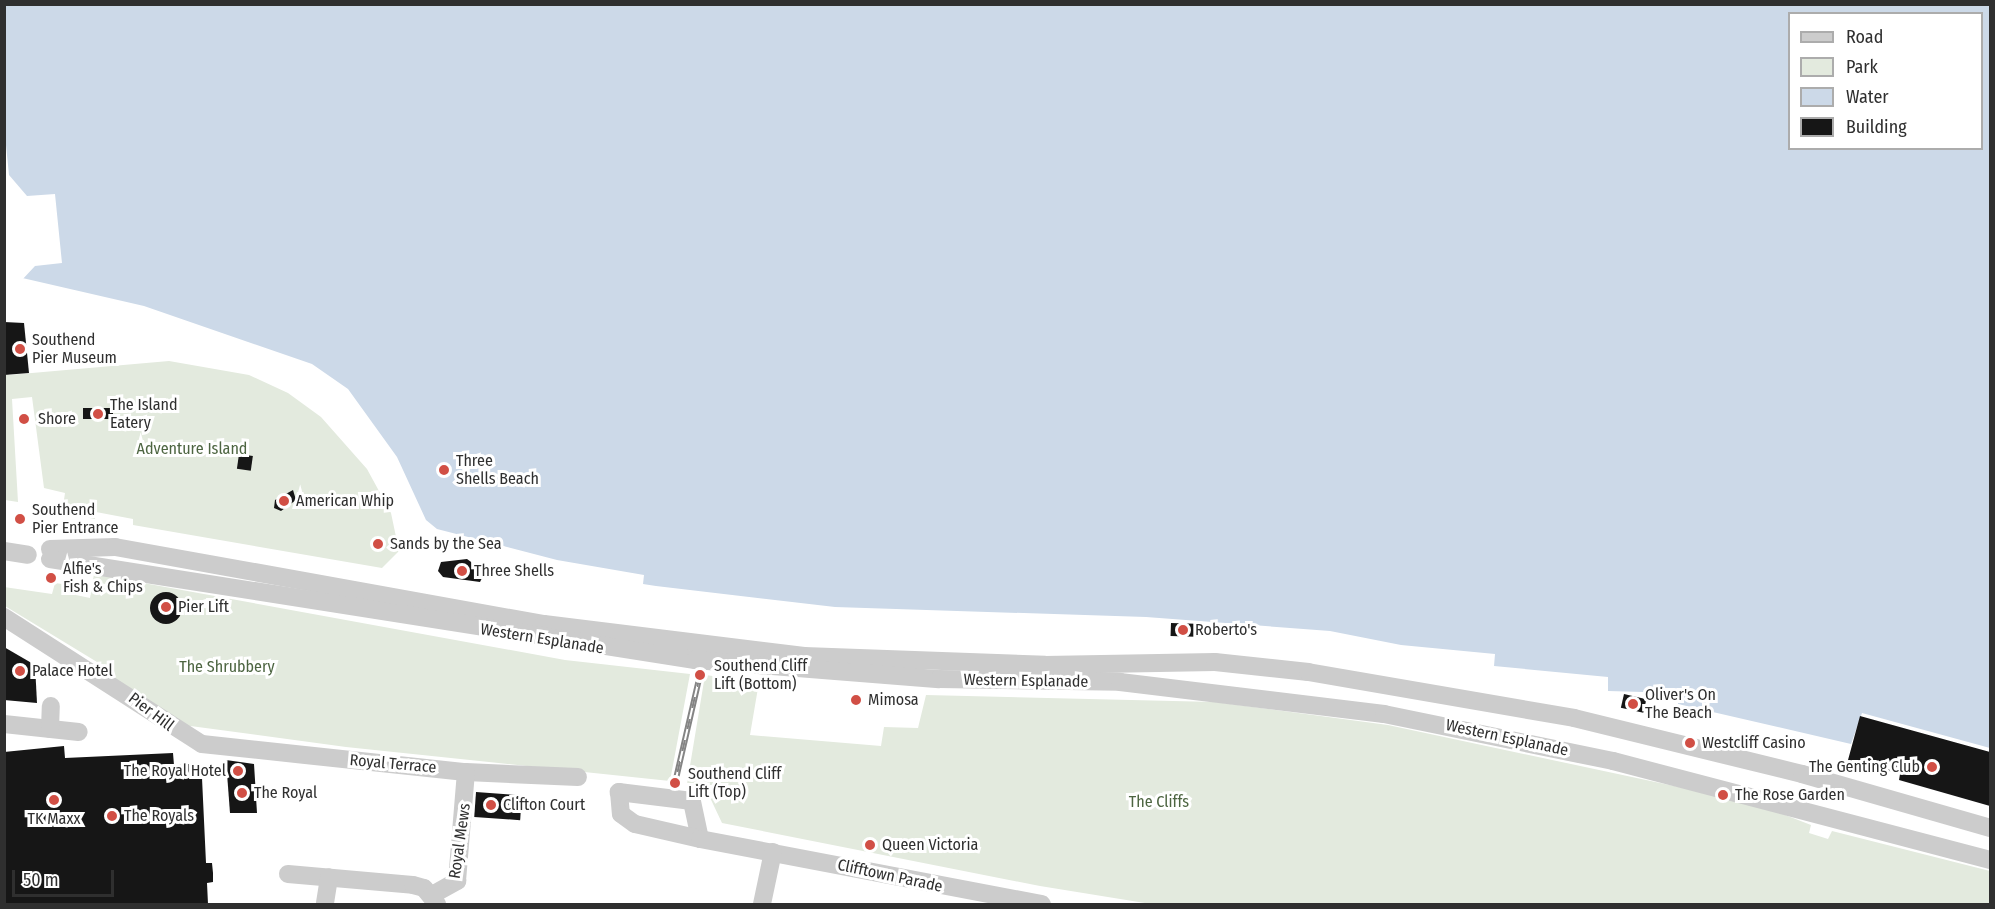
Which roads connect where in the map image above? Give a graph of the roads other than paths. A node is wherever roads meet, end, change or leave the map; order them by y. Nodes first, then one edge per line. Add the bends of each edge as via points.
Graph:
1 (4, 544) edge
2 (4, 551) edge
3 (4, 617) edge
4 (51, 706) dead end
5 (4, 724) edge
6 (50, 729) junction
7 (79, 732) dead end
8 (208, 745) joint
9 (466, 772) junction
10 (578, 777) dead end
11 (1990, 828) edge
12 (700, 839) dead end
13 (773, 852) junction
14 (1990, 860) edge
15 (288, 874) dead end
16 (329, 877) junction
17 (434, 900) edge
18 (1014, 902) edge
19 (325, 903) dead end
20 (762, 904) edge
21 (1042, 904) edge

1 - 2 street via 27,552
3 - 8 street, Pier Hill via 120,687 163,723
4 - 6 street
5 - 6 street
6 - 7 street
8 - 9 street, Royal Terrace
9 - 10 street, Royal Terrace
9 - 17 street, Royal Mews via 457,881
11 - 14 street, Western Esplanade via 1802,774 1574,718 1378,682 1215,662 1045,665 804,656 579,629 105,546 50,554 642,654 835,673 1120,682 1384,714 1624,763
12 - 13 street, Clifftown Parade
13 - 18 street, Clifftown Parade
13 - 20 street
15 - 16 street, Royal Mews
16 - 17 street, Royal Mews via 412,885
16 - 19 street
18 - 21 street, Clifftown Parade

